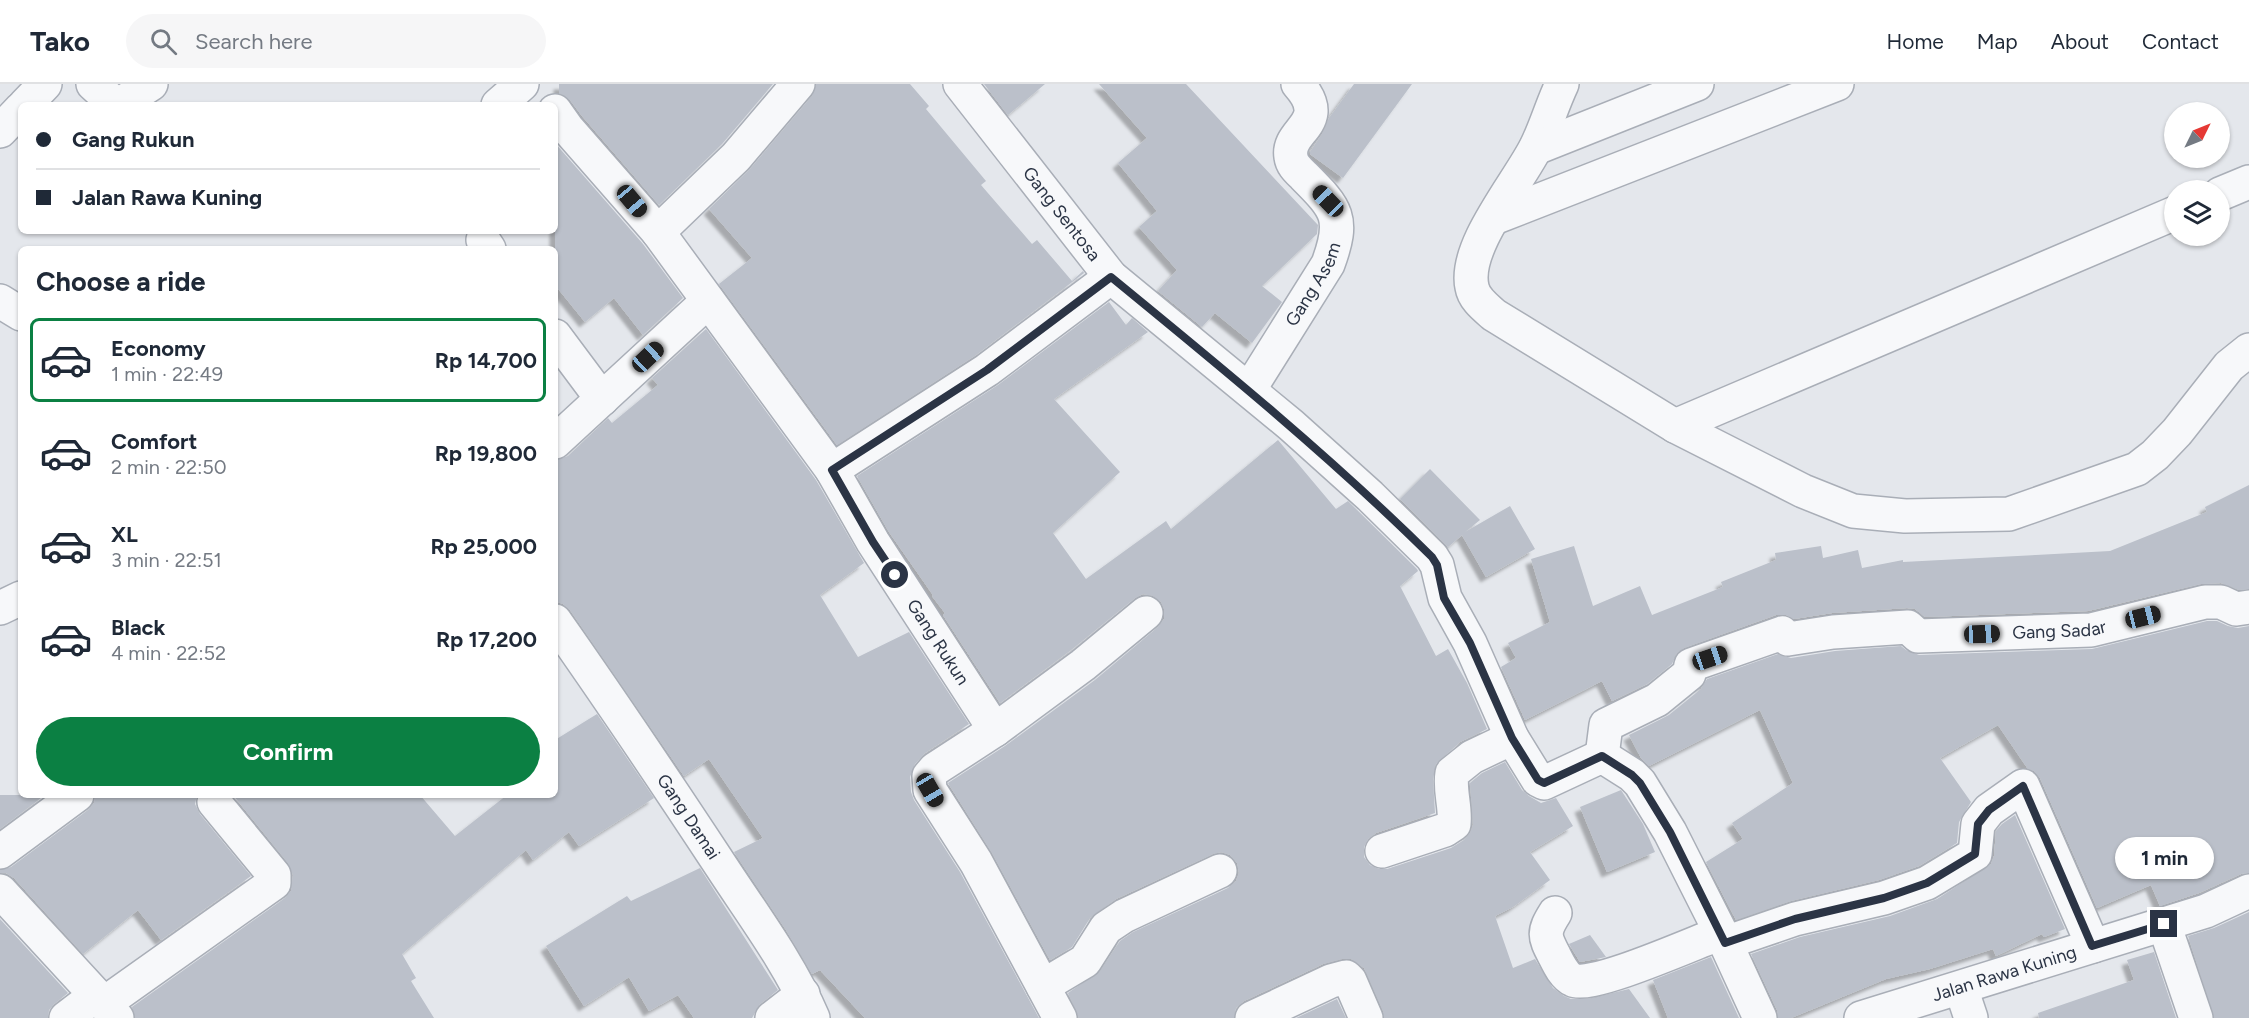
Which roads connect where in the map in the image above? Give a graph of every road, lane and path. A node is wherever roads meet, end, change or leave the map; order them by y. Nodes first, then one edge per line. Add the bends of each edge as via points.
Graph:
1 (45, 84) edge
2 (93, 84) edge
3 (151, 84) edge
4 (522, 84) edge
5 (536, 84) edge
6 (798, 84) edge
7 (960, 84) edge
8 (1562, 84) edge
9 (1697, 84) edge
10 (1837, 84) edge
11 (1310, 88) edge
12 (28, 102) edge
13 (114, 102) edge
14 (122, 102) edge
15 (501, 102) edge
16 (549, 102) edge
17 (18, 112) edge
18 (558, 115) edge
19 (0, 131) edge
20 (1536, 148) junction
21 (2249, 182) edge
22 (2230, 190) edge
23 (1494, 218) junction
24 (2164, 218) edge
25 (658, 232) junction
26 (1111, 277) junction
27 (0, 301) edge
28 (708, 301) junction
29 (18, 312) edge
30 (558, 340) edge
31 (2249, 350) edge
32 (1249, 390) junction
33 (602, 399) junction
34 (1675, 426) junction
35 (558, 439) edge
36 (832, 470) junction
37 (18, 599) edge
38 (2249, 607) edge
39 (0, 608) edge
40 (1146, 613) dead end
41 (558, 625) edge
42 (995, 730) junction
43 (1512, 738) junction
44 (1602, 756) junction
45 (73, 798) edge
46 (214, 802) dead end
47 (1382, 851) dead end
48 (0, 852) edge
49 (1220, 871) dead end
50 (0, 891) edge
51 (2249, 891) edge
52 (1555, 913) dead end
53 (2164, 924) junction
54 (1723, 938) junction
55 (2092, 946) junction
56 (1043, 986) junction
57 (1961, 987) junction
58 (106, 1006) edge
59 (808, 1006) edge
60 (66, 1018) edge
61 (772, 1018) edge
62 (1060, 1018) edge
63 (1252, 1018) edge
64 (1366, 1018) edge
65 (1760, 1018) edge
66 (1861, 1018) edge
67 (1971, 1018) edge
68 (2196, 1018) edge

1 - 12 street
2 - 13 street
3 - 14 street
4 - 15 street
5 - 16 street
6 - 25 street via 736,157
7 - 26 street, Gang Sentosa
8 - 20 street
9 - 20 street
10 - 23 street
11 - 32 street, Gang Asem via 1312,110 1290,154 1293,164 1328,201 1336,218 1336,241 1328,264
17 - 19 street
18 - 25 street, Gang Rukun
20 - 23 street
21 - 22 street
23 - 34 street via 1477,247 1472,267 1472,287 1479,301 1494,315
24 - 34 street
25 - 28 street, Gang Rukun
26 - 32 street, Gang Sentosa
26 - 36 street via 987,370
27 - 29 street
28 - 33 street
28 - 36 street, Gang Rukun
30 - 33 street
31 - 34 street via 2229,366 2177,432 2137,469 2009,514 1905,516 1853,511 1803,491
32 - 43 street, Gang Sentosa via 1370,496 1432,557 1440,572 1444,598 1470,643
33 - 35 street
36 - 42 street, Gang Rukun via 873,542
37 - 39 street
38 - 44 street, Gang Sadar via 2236,609 2221,602 2205,602 2091,630 1918,636 1908,627 1788,639 1782,633 1691,665 1689,674 1657,700 1606,725
40 - 42 street
41 - 59 street, Gang Damai via 637,738
42 - 56 street via 935,769 929,784
43 - 44 street, Gang Sentosa via 1538,780 1544,783
43 - 47 street via 1472,757 1452,773 1454,824
44 - 54 street via 1640,783 1670,832
45 - 48 street
46 - 58 street via 274,875 274,883
49 - 56 street via 1124,916 1106,928 1084,961
50 - 58 street
51 - 53 street, Jalan Rawa Kuning via 2206,911
52 - 54 street via 1546,929 1547,943 1561,968 1572,980 1582,982 1618,974
53 - 55 street, Jalan Rawa Kuning
53 - 68 street
54 - 55 street via 1884,898 1927,883 1975,854 1978,824 1989,810 2023,786
54 - 65 street
55 - 57 street, Jalan Rawa Kuning
56 - 62 street
57 - 66 street, Jalan Rawa Kuning
57 - 67 street
58 - 60 street
59 - 61 street
63 - 64 street via 1346,977

